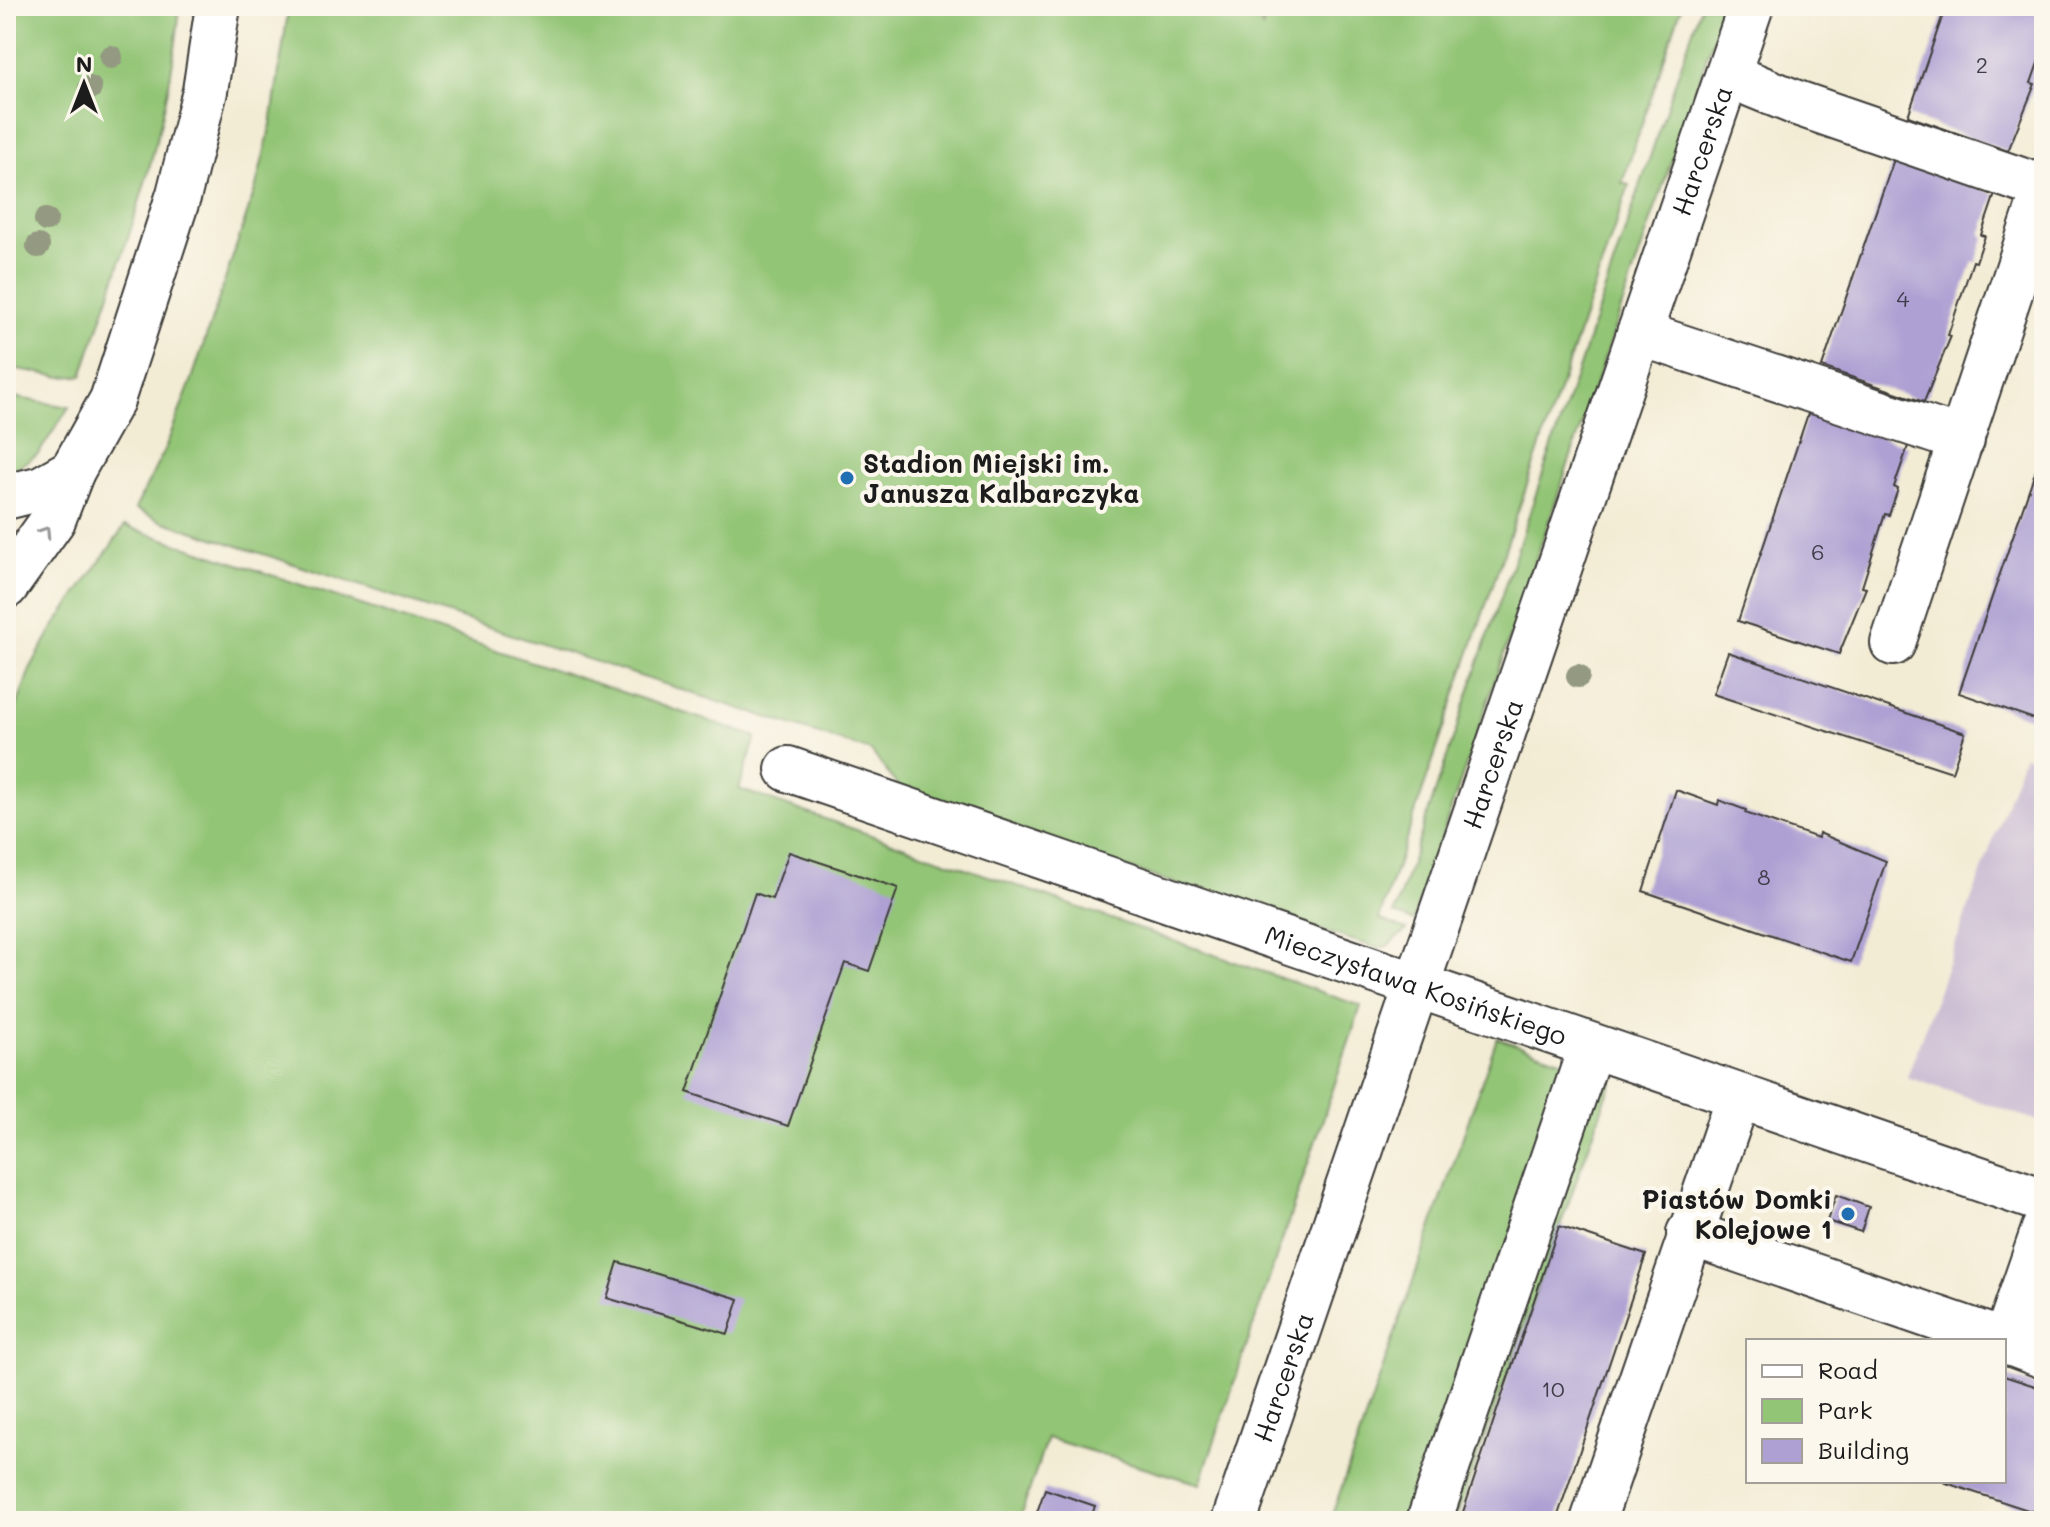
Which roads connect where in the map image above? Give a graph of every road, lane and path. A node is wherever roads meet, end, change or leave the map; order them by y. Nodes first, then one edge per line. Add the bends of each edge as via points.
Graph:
1 (218, 6) edge
2 (1751, 6) edge
3 (1728, 75) junction
4 (2044, 189) edge
5 (1639, 333) junction
6 (1962, 440) junction
7 (72, 471) junction
8 (6, 497) edge
9 (6, 586) edge
10 (1893, 643) dead end
11 (788, 769) dead end
12 (1419, 986) junction
13 (1591, 1046) junction
14 (1738, 1097) junction
15 (2044, 1201) edge
16 (2044, 1229) edge
17 (1689, 1233) junction
18 (1997, 1339) edge
19 (2014, 1345) edge
20 (1234, 1521) edge
21 (1429, 1521) edge
22 (1593, 1521) edge

1 - 7 street via 205,91 149,290 112,400
2 - 3 street, Harcerska
3 - 4 street
3 - 5 street, Harcerska
4 - 6 street
5 - 6 street
5 - 12 street, Harcerska
6 - 10 street
7 - 8 street via 42,488
9 -> 7 street via 53,520
11 - 12 street, Mieczysława Kosińskiego
12 - 13 street, Mieczysława Kosińskiego
12 - 20 street, Harcerska
13 - 14 street, Mieczysława Kosińskiego
13 - 21 street
14 - 15 street, Mieczysława Kosińskiego
14 - 17 street
16 - 19 street
17 - 18 street
17 - 22 street

